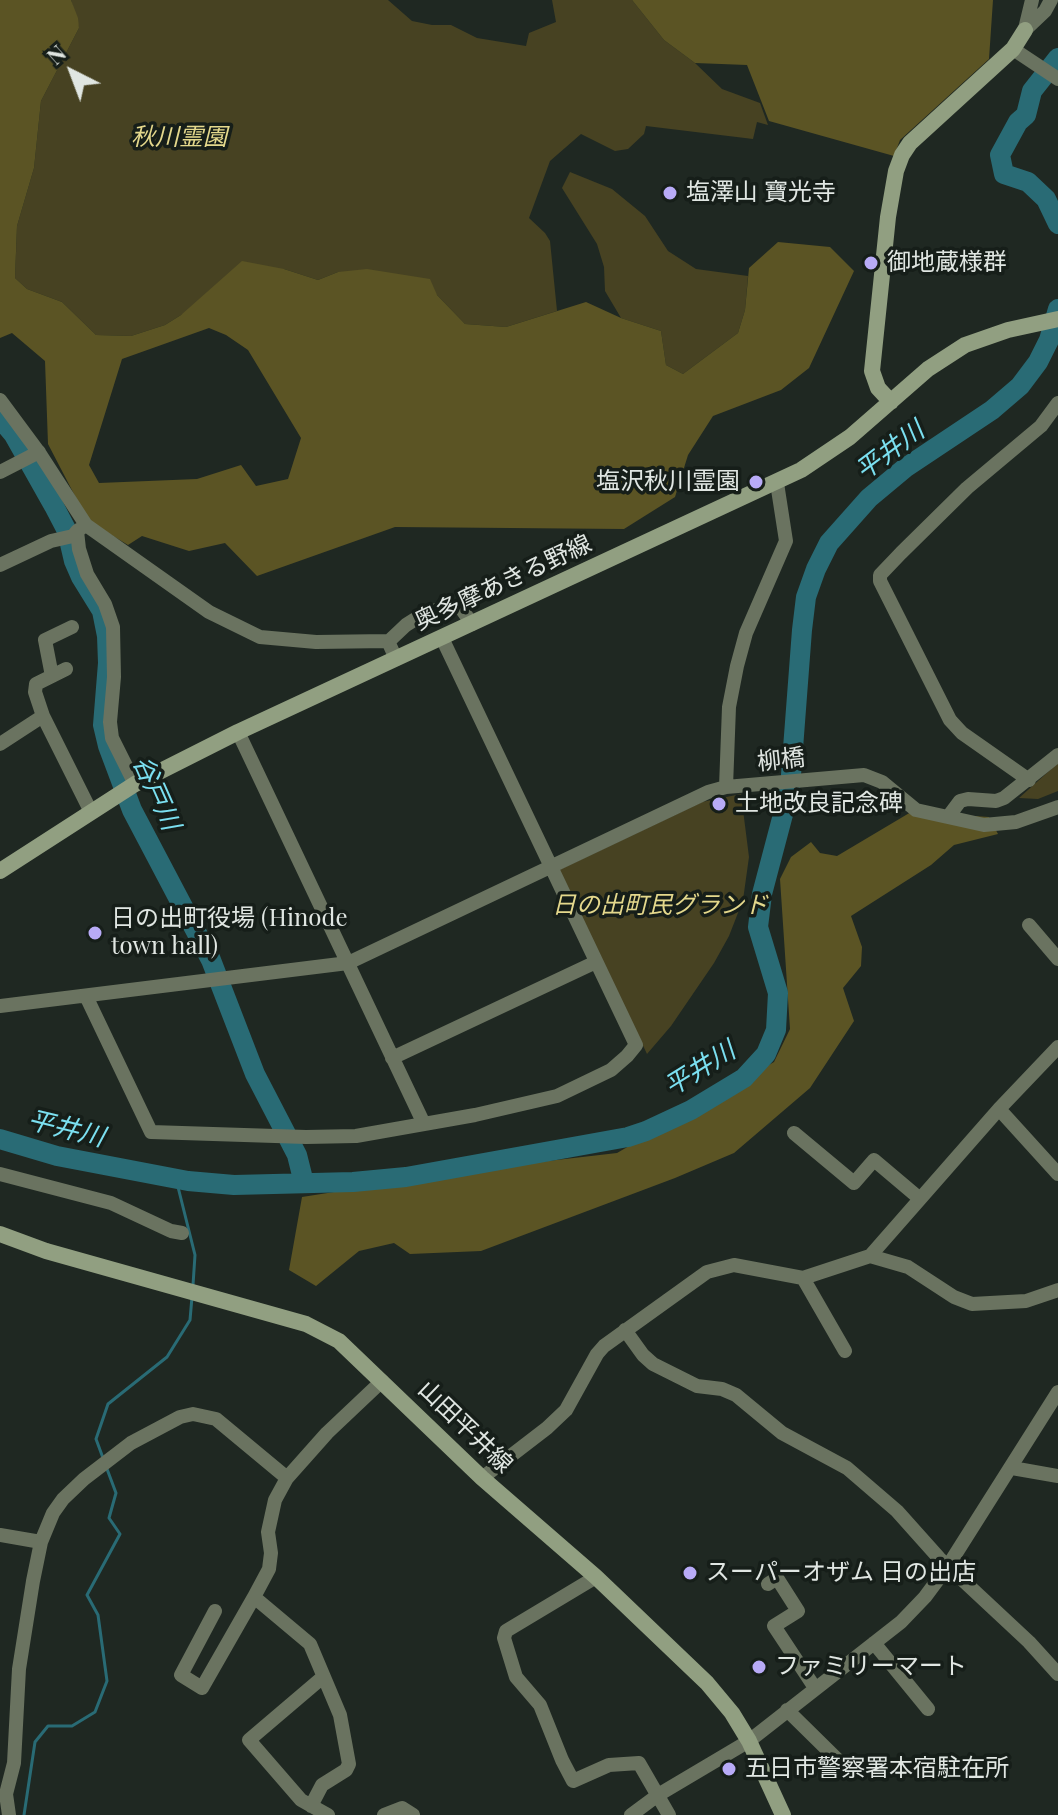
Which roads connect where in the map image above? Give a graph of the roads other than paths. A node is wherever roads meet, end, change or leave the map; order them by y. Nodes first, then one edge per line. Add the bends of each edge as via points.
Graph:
1 (1032, 0) edge
2 (1051, 0) edge
3 (1025, 30) junction
4 (1013, 49) junction
5 (1058, 79) edge
6 (1058, 319) edge
7 (0, 400) edge
8 (891, 402) junction
9 (1058, 403) edge
10 (30, 457) junction
11 (0, 472) edge
12 (777, 483) junction
13 (82, 528) junction
14 (0, 565) edge
15 (472, 624) junction
16 (72, 627) dead end
17 (442, 638) junction
18 (388, 642) junction
19 (396, 659) junction
20 (43, 716) junction
21 (238, 732) junction
22 (0, 744) edge
23 (1058, 755) edge
24 (1029, 780) junction
25 (135, 784) junction
26 (732, 786) junction
27 (1058, 807) edge
28 (91, 812) junction
29 (948, 817) junction
30 (550, 866) junction
31 (0, 871) edge
32 (1029, 925) dead end
33 (1058, 959) edge
34 (596, 962) junction
35 (348, 963) junction
36 (86, 996) junction
37 (0, 1006) edge
38 (1058, 1047) edge
39 (392, 1058) junction
40 (999, 1109) junction
41 (424, 1124) junction
42 (794, 1133) dead end
43 (0, 1174) edge
44 (1058, 1174) edge
45 (919, 1198) junction
46 (179, 1232) dead end
47 (0, 1234) edge
48 (870, 1256) junction
49 (803, 1278) junction
50 (1058, 1290) edge
51 (625, 1330) junction
52 (845, 1351) dead end
53 (382, 1381) junction
54 (1058, 1392) edge
55 (1012, 1468) junction
56 (1058, 1476) edge
57 (287, 1478) junction
58 (482, 1478) junction
59 (0, 1535) edge
60 (41, 1542) junction
61 (948, 1566) junction
62 (596, 1577) junction
63 (768, 1584) dead end
64 (254, 1597) junction
65 (215, 1611) dead end
66 (874, 1643) junction
67 (1058, 1674) edge
68 (323, 1677) junction
69 (815, 1688) junction
70 (928, 1709) dead end
71 (787, 1710) junction
72 (749, 1741) junction
73 (848, 1770) dead end
74 (658, 1795) junction
75 (311, 1806) junction
76 (9, 1815) edge
77 (328, 1815) edge
78 (384, 1815) edge
79 (413, 1815) edge
80 (631, 1815) edge
81 (669, 1815) edge
82 (783, 1815) edge

1 - 3 street
2 - 3 street
3 - 4 main road
4 - 5 street
4 - 8 main road via 910,143 896,171 872,371
6 - 8 main road, 奥多摩あきる野線 via 987,336 957,350
7 - 10 street
8 - 12 main road, 奥多摩あきる野線 via 828,453
9 - 24 street via 1041,426 967,488 880,575 950,720
10 - 11 street
10 - 13 street
12 - 15 main road, 奥多摩あきる野線
12 - 26 street via 786,541 737,666 729,707
13 - 14 street
13 - 18 street via 209,612 260,637
13 - 25 street via 79,549 113,627 112,738
15 - 17 main road, 奥多摩あきる野線
15 - 18 street via 461,608 444,608 425,613
16 - 20 street via 45,640 59,672 36,684
17 - 19 main road, 奥多摩あきる野線
17 - 30 street
18 - 19 street
19 - 21 main road, 奥多摩あきる野線
20 - 22 street
20 - 28 street
21 - 25 main road, 奥多摩あきる野線
21 - 35 street
23 - 24 street
24 - 29 street via 996,801 960,801
25 - 28 main road, 奥多摩あきる野線
26 - 29 street, 柳橋 via 864,775 916,810
26 - 30 street, 柳橋 via 708,792
27 - 29 street, 柳橋 via 1000,824
28 - 31 main road, 奥多摩あきる野線
30 - 34 street
30 - 35 street, 柳橋
32 - 33 street
34 - 39 street
34 - 41 street via 636,1045 627,1056 611,1070 557,1096
35 - 36 street, 柳橋
35 - 39 street
36 - 37 street, 柳橋
36 - 41 street via 151,1132 338,1137
38 - 40 street
39 - 41 street
40 - 44 street
40 - 45 street
42 - 45 street via 854,1183 874,1160
43 - 46 street via 111,1203
45 - 48 street
47 - 53 main road, 山田平井線 via 306,1324 339,1341
48 - 49 street
48 - 50 street via 908,1267 972,1304 1026,1301
49 - 51 street via 758,1267 725,1266 707,1272
49 - 52 street
51 - 58 street via 597,1354 566,1410
51 - 61 street via 653,1364 697,1386 736,1395 782,1433 847,1468
53 - 57 street
53 - 58 main road, 山田平井線
54 - 55 street
55 - 56 street
55 - 61 street
57 - 60 street via 216,1419 180,1417 96,1469 63,1499
57 - 64 street via 275,1500 268,1532 269,1569
58 - 62 main road, 山田平井線
59 - 60 street
60 - 76 street via 19,1669 14,1763 6,1794
61 - 66 street via 901,1622
61 - 67 street
62 - 72 main road, 山田平井線 via 707,1683
62 - 74 street via 506,1631 504,1638 516,1677 540,1705 573,1781 609,1765 639,1763
63 - 69 street via 777,1578 798,1611 774,1626
64 - 65 street via 202,1688 181,1675
64 - 68 street via 310,1644
66 - 69 street
66 - 70 street
68 - 75 street via 340,1715 349,1764 322,1785
68 - 75 street via 249,1740
69 - 71 street
71 - 72 street
71 - 73 street
72 - 74 street
72 - 82 main road, 山田平井線
74 - 80 street
74 - 81 street
75 - 77 street
78 - 79 street via 402,1808

